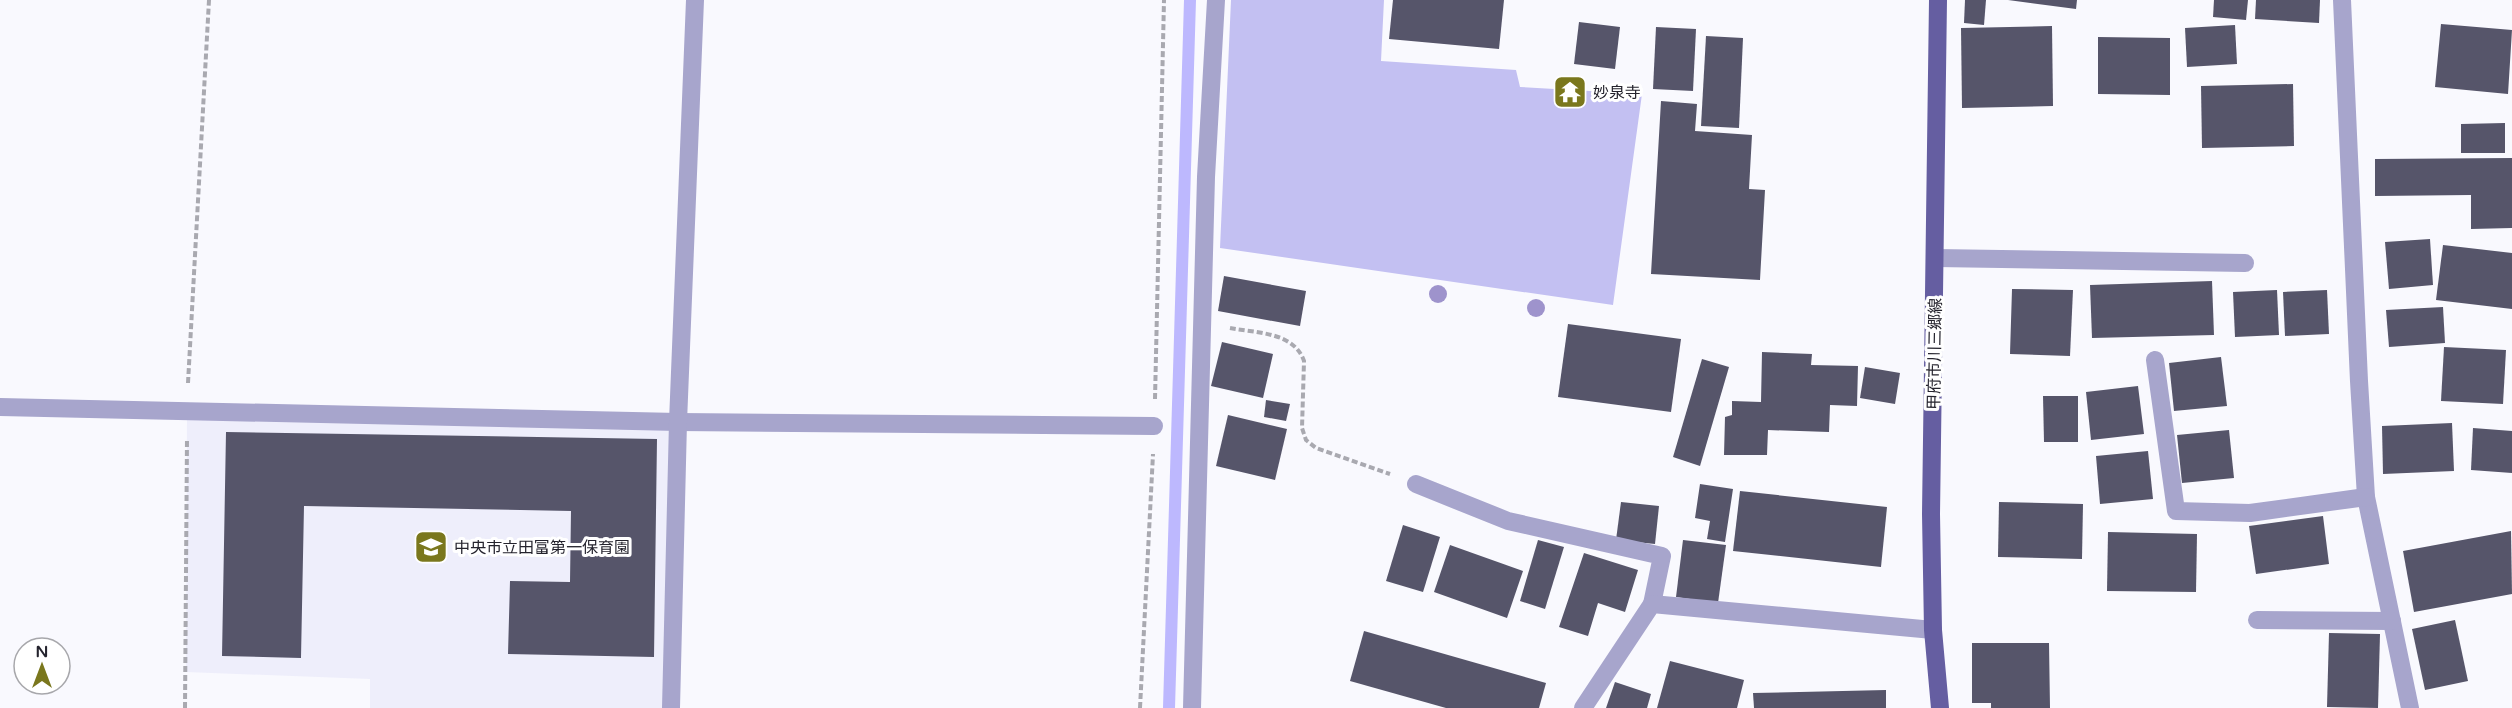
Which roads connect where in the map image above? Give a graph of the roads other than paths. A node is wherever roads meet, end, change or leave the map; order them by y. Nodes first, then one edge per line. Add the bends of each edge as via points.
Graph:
1 (695, 0) edge
2 (1216, 0) edge
3 (1938, 0) edge
4 (2342, 0) edge
5 (1936, 258) junction
6 (2245, 263) dead end
7 (2155, 360) dead end
8 (0, 406) edge
9 (678, 422) junction
10 (1154, 426) road end
11 (1416, 484) road end
12 (2366, 497) junction
13 (1652, 604) junction
14 (2257, 620) dead end
15 (2392, 621) junction
16 (1933, 630) junction
17 (671, 708) edge
18 (1192, 708) edge
19 (1583, 708) edge
20 (1940, 708) edge
21 (2410, 708) edge

1 - 9 street
2 - 18 street via 1206,177
3 - 5 main road, 甲府市川三郷線
4 - 12 street
5 - 6 street
5 - 16 main road, 甲府市川三郷線
7 - 12 street via 2176,511 2250,513
8 - 9 street
9 - 10 street
9 - 17 street
11 - 13 street via 1508,521 1662,556
12 - 15 street
13 - 16 street
13 - 19 street
14 - 15 street
15 - 21 street
16 - 20 main road, 甲府市川三郷線

